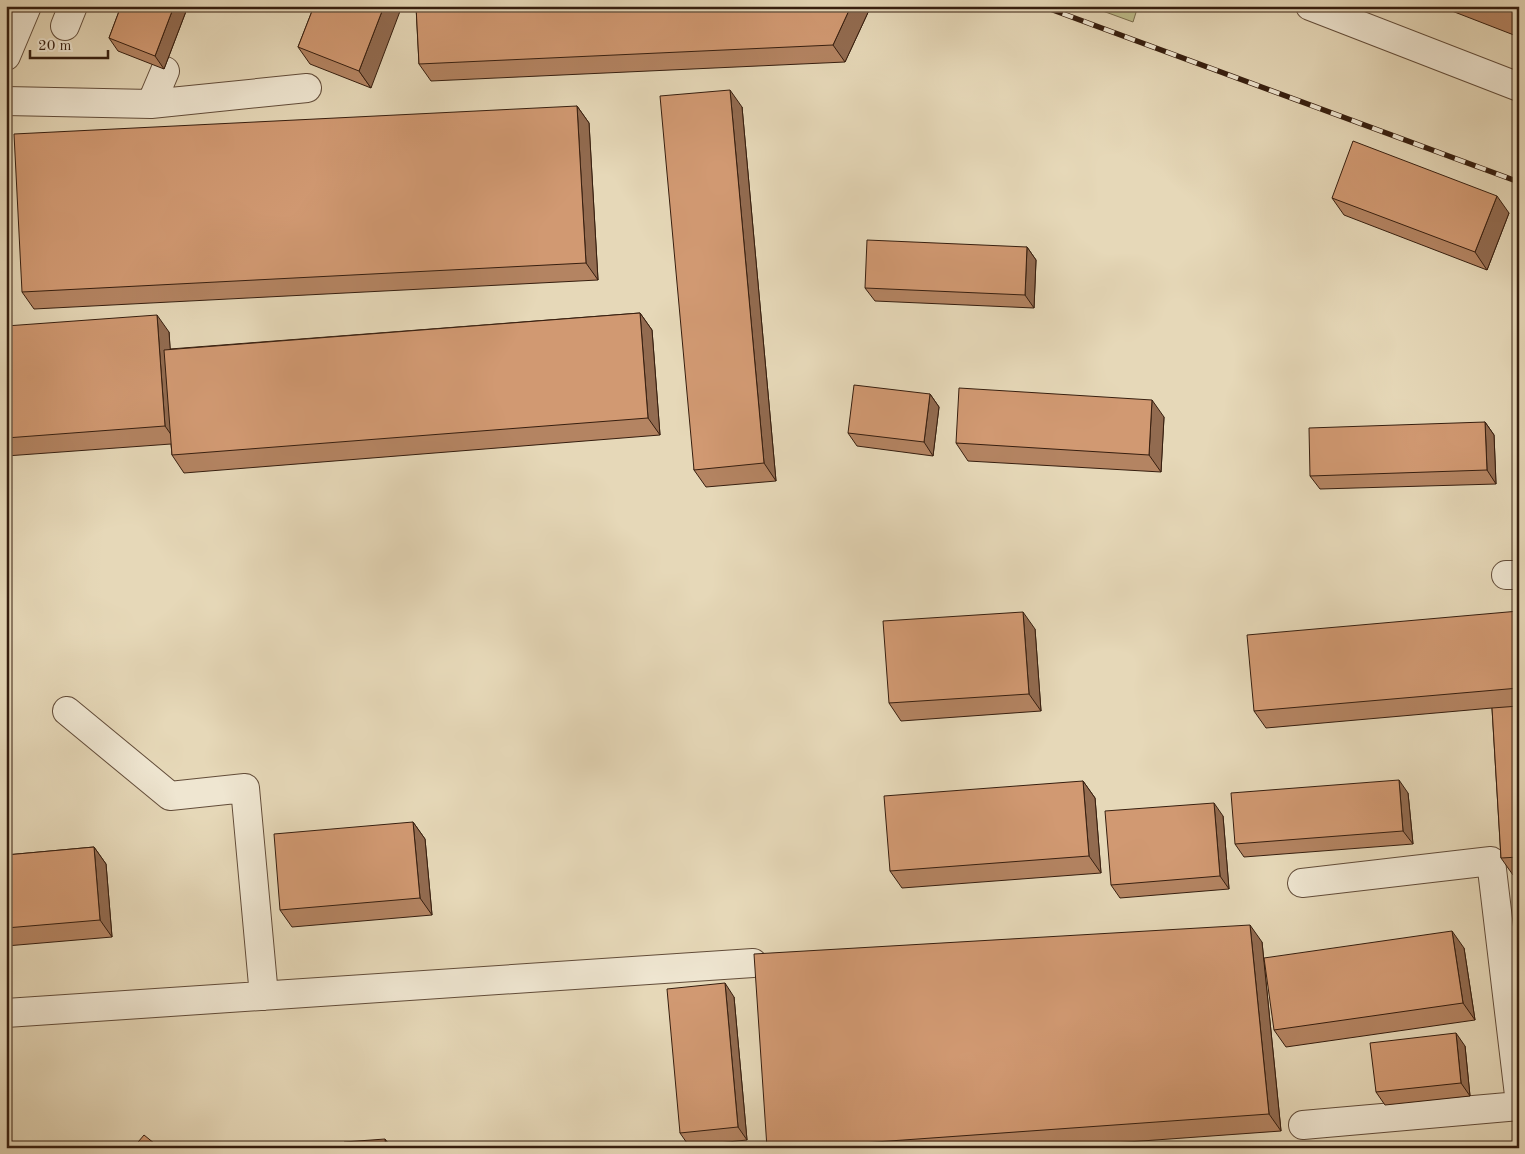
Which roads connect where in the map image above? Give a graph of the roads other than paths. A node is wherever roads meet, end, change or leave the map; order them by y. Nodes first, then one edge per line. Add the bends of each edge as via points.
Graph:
1 (27, 6) edge
2 (1310, 6) edge
3 (6, 56) edge
4 (165, 71) dead end
5 (1519, 87) edge
6 (307, 88) dead end
7 (6, 101) edge
8 (151, 104) junction
9 (67, 712) dead end
10 (1302, 883) dead end
11 (753, 963) edge
12 (264, 996) junction
13 (6, 1013) edge
14 (1519, 1095) edge
15 (1519, 1106) edge
16 (1303, 1125) dead end

1 - 3 lane
2 - 5 lane
4 - 8 lane
6 - 8 lane
7 - 8 lane
9 - 12 lane via 170,796 245,788
10 - 14 lane via 1491,861
11 - 12 lane
12 - 13 lane
15 - 16 lane

